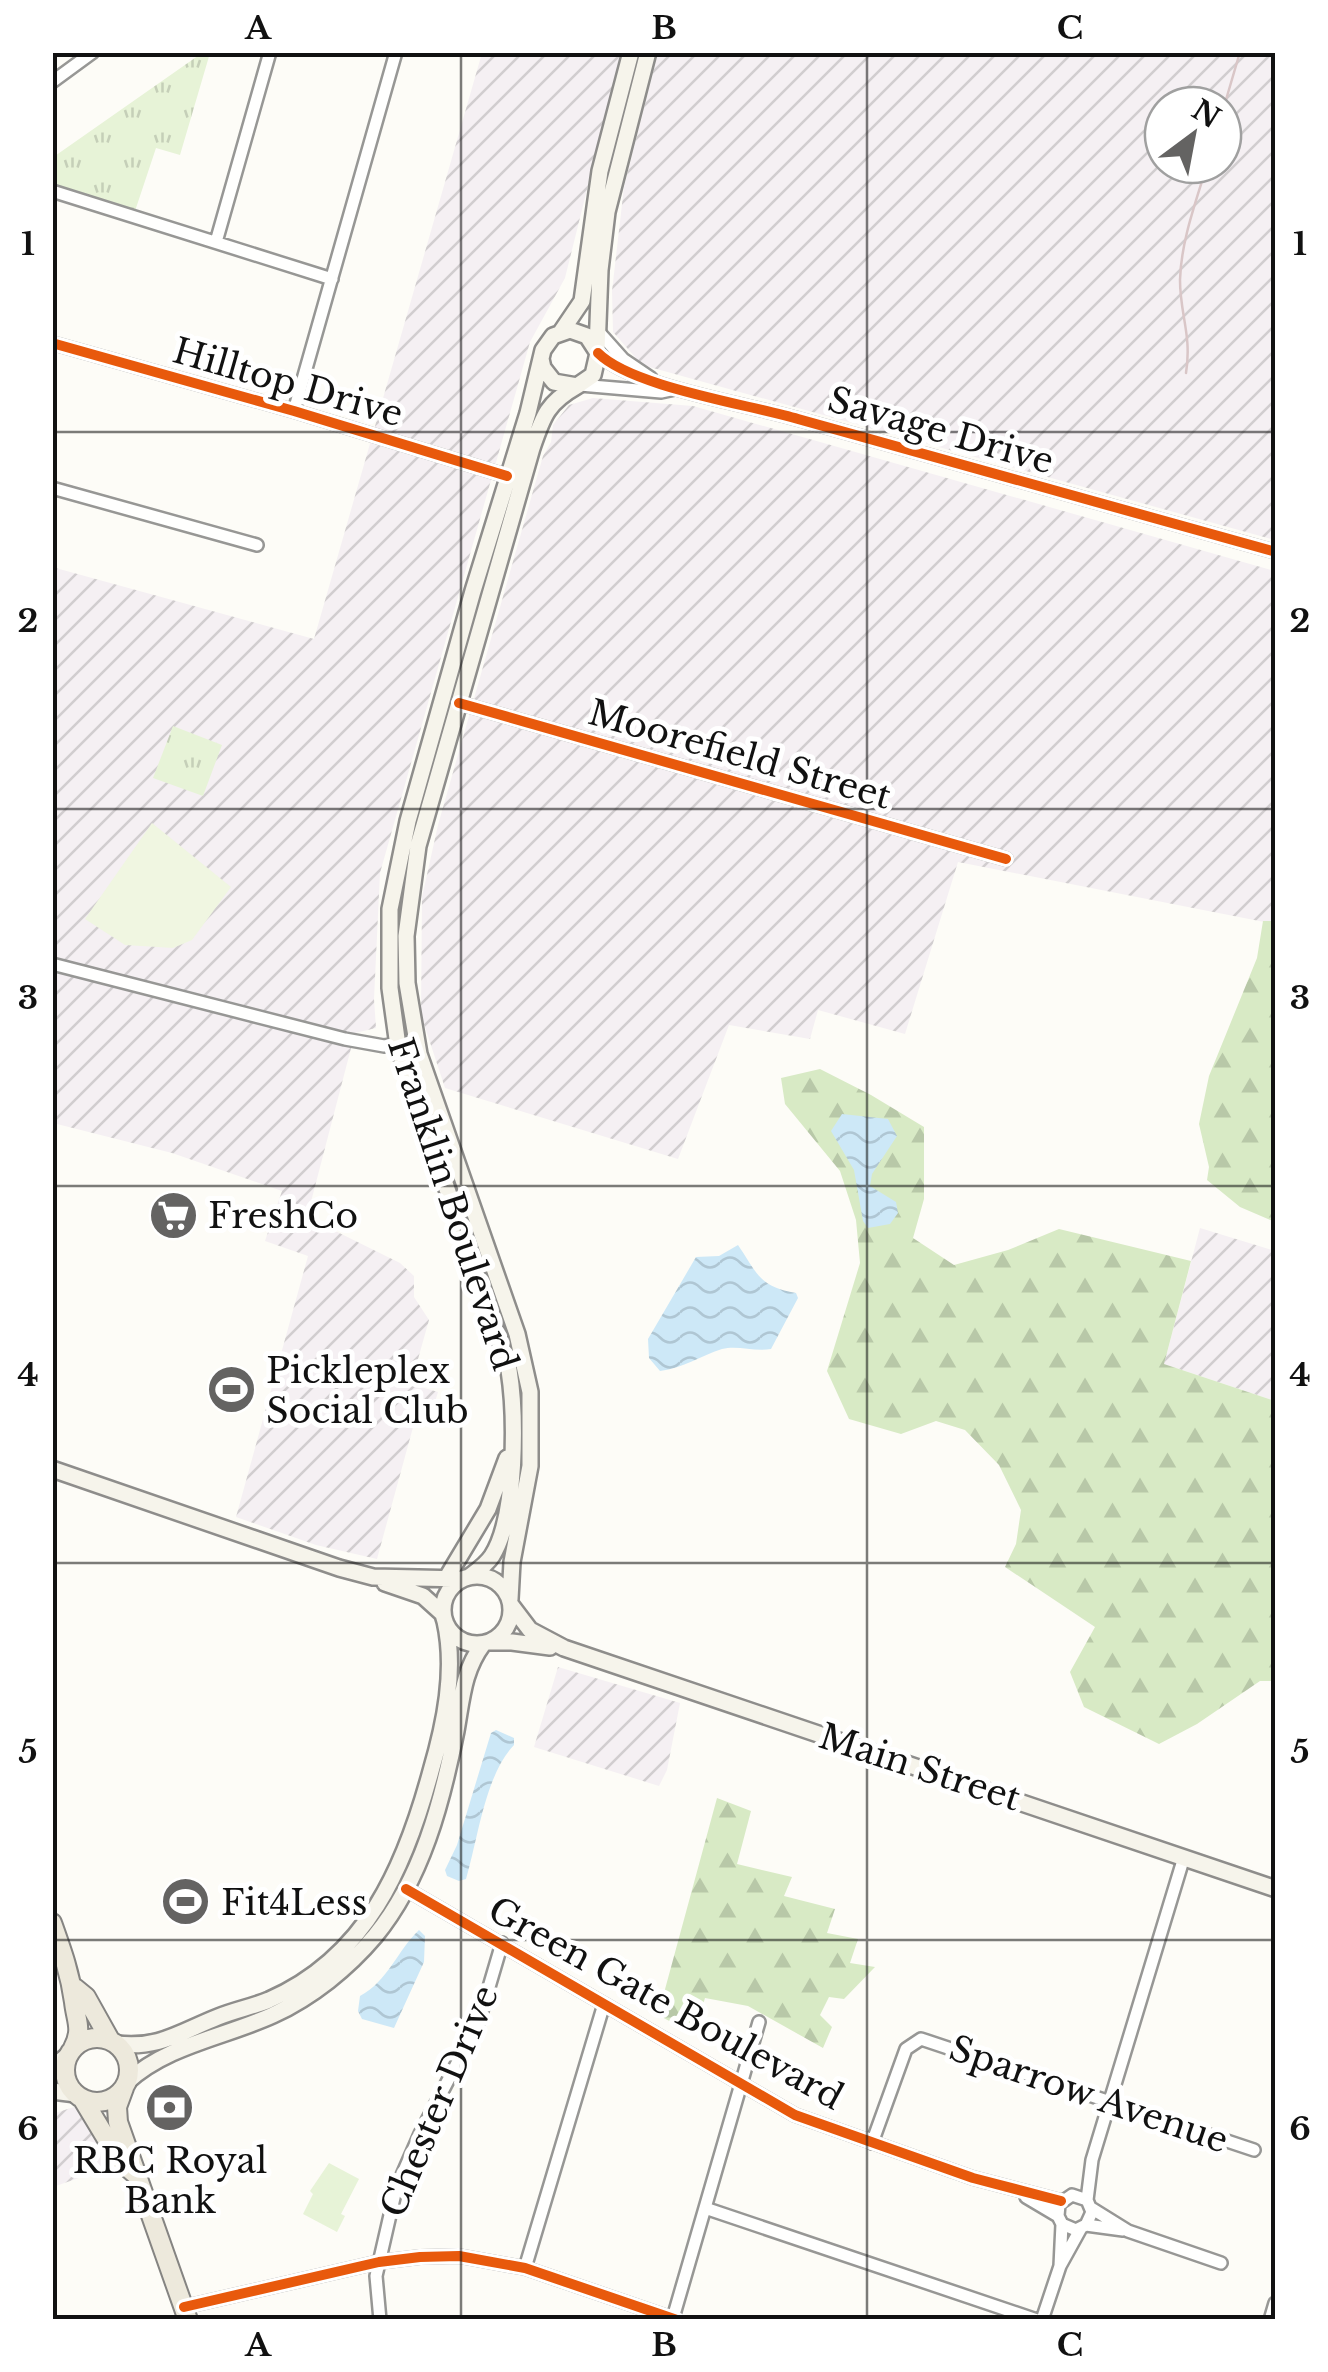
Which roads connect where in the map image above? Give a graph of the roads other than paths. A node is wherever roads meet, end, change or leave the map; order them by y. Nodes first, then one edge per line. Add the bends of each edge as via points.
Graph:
1 (94, 52) edge
2 (270, 52) edge
3 (396, 52) edge
4 (631, 52) edge
5 (648, 52) edge
6 (52, 82) edge
7 (52, 191) edge
8 (216, 242) junction
9 (332, 279) junction
10 (598, 331) junction
11 (561, 332) junction
12 (52, 343) edge
13 (598, 352) junction
14 (541, 359) junction
15 (654, 381) junction
16 (579, 386) junction
17 (676, 388) junction
18 (294, 411) junction
19 (508, 476) junction
20 (52, 488) edge
21 (256, 545) dead end
22 (1276, 552) edge
23 (459, 703) junction
24 (1006, 859) dead end
25 (52, 964) edge
26 (416, 1042) junction
27 (398, 1046) junction
28 (514, 1435) junction
29 (52, 1470) edge
30 (373, 1576) junction
31 (459, 1578) junction
32 (510, 1602) junction
33 (444, 1617) junction
34 (486, 1643) junction
35 (564, 1648) junction
36 (1184, 1856) junction
37 (1276, 1888) edge
38 (406, 1889) junction
39 (52, 1924) edge
40 (502, 1943) junction
41 (75, 1988) junction
42 (604, 2004) junction
43 (759, 2022) dead end
44 (113, 2042) junction
45 (70, 2052) junction
46 (52, 2068) edge
47 (740, 2084) junction
48 (126, 2085) junction
49 (52, 2091) edge
50 (79, 2096) junction
51 (1110, 2101) junction
52 (872, 2143) junction
53 (1254, 2150) dead end
54 (1092, 2160) junction
55 (135, 2174) junction
56 (1018, 2192) junction
57 (1064, 2199) junction
58 (1089, 2204) junction
59 (705, 2208) junction
60 (1060, 2220) junction
61 (1083, 2227) junction
62 (1128, 2231) junction
63 (379, 2262) junction
64 (1221, 2263) dead end
65 (1060, 2266) junction
66 (525, 2268) junction
67 (1275, 2304) edge
68 (186, 2313) edge
69 (675, 2319) edge
70 (380, 2320) edge
71 (1040, 2320) edge
72 (1270, 2320) edge

1 - 6 street
2 - 8 street
3 - 9 street
4 - 11 main road via 600,171 582,300
5 - 10 main road via 607,212
7 - 8 street
8 - 9 street
9 - 18 street
10 - 13 main road
10 - 15 street
11 - 13 main road via 579,332
11 - 14 main road via 546,342
12 - 18 street, Hilltop Drive
13 - 15 street, Savage Drive via 626,374
13 - 16 main road via 593,375
14 - 16 main road via 554,382
14 - 19 main road, Franklin Boulevard
15 - 17 street, Savage Drive
16 - 17 street, Savage Drive
16 - 23 main road, Franklin Boulevard via 544,414
17 - 22 street, Savage Drive
18 - 19 street, Hilltop Drive
19 - 27 main road, Franklin Boulevard via 398,859 389,947
20 - 21 street
23 - 24 street, Moorefield Street
23 - 26 main road, Franklin Boulevard via 411,884 406,984
25 - 27 street via 345,1039
26 - 27 street
26 - 32 main road, Franklin Boulevard via 530,1392 530,1466
27 - 28 main road, Franklin Boulevard via 510,1370
28 - 31 main road
28 - 31 main road, Franklin Boulevard via 496,1546 483,1566
29 - 30 main road
30 - 31 main road
30 - 33 main road via 423,1596
31 - 32 main road via 494,1580
31 - 33 main road via 448,1592
32 - 34 main road via 509,1624
32 - 35 main road, Main Street via 530,1630
33 - 34 main road via 455,1636
33 - 44 main road via 449,1676 436,1756 406,1854 371,1918 324,1965 268,2000 159,2044
34 - 35 main road, Main Street
34 - 38 main road via 465,1676 442,1788
35 - 36 main road, Main Street
36 - 37 main road, Main Street
36 - 51 street
38 - 40 street, Green Gate Boulevard
38 - 48 main road via 364,1948 313,1992 273,2015 155,2061
39 - 41 main road
40 - 42 street, Green Gate Boulevard
40 - 63 street, Chester Drive via 479,2021 403,2169
41 - 44 main road
41 - 45 main road via 80,2026
42 - 47 street, Green Gate Boulevard
42 - 66 street
43 - 47 street
44 - 45 main road via 86,2040
44 - 48 main road via 128,2061
45 - 46 main road
45 - 50 main road via 65,2072
47 - 52 street, Green Gate Boulevard via 795,2115
47 - 59 street
48 - 50 main road via 102,2102
48 - 55 main road via 117,2117
49 - 50 main road
50 - 55 main road
51 - 52 street, Sparrow Avenue via 921,2039 906,2048
51 - 53 street, Sparrow Avenue
51 - 54 street
52 - 56 street, Green Gate Boulevard
54 - 57 street
54 - 58 street
55 - 68 main road
56 - 57 street, Green Gate Boulevard
56 - 60 street, Green Gate Boulevard
57 - 58 street via 1077,2195
57 - 60 street
58 - 61 street via 1091,2218
58 - 62 street
59 - 69 street
59 - 71 street
60 - 61 street via 1071,2229
60 - 65 street
61 - 62 street
61 - 65 street
62 - 64 street
63 - 66 street via 459,2256
63 - 68 street
63 - 70 street, Chester Drive
65 - 71 street
66 - 69 street
67 - 72 street

